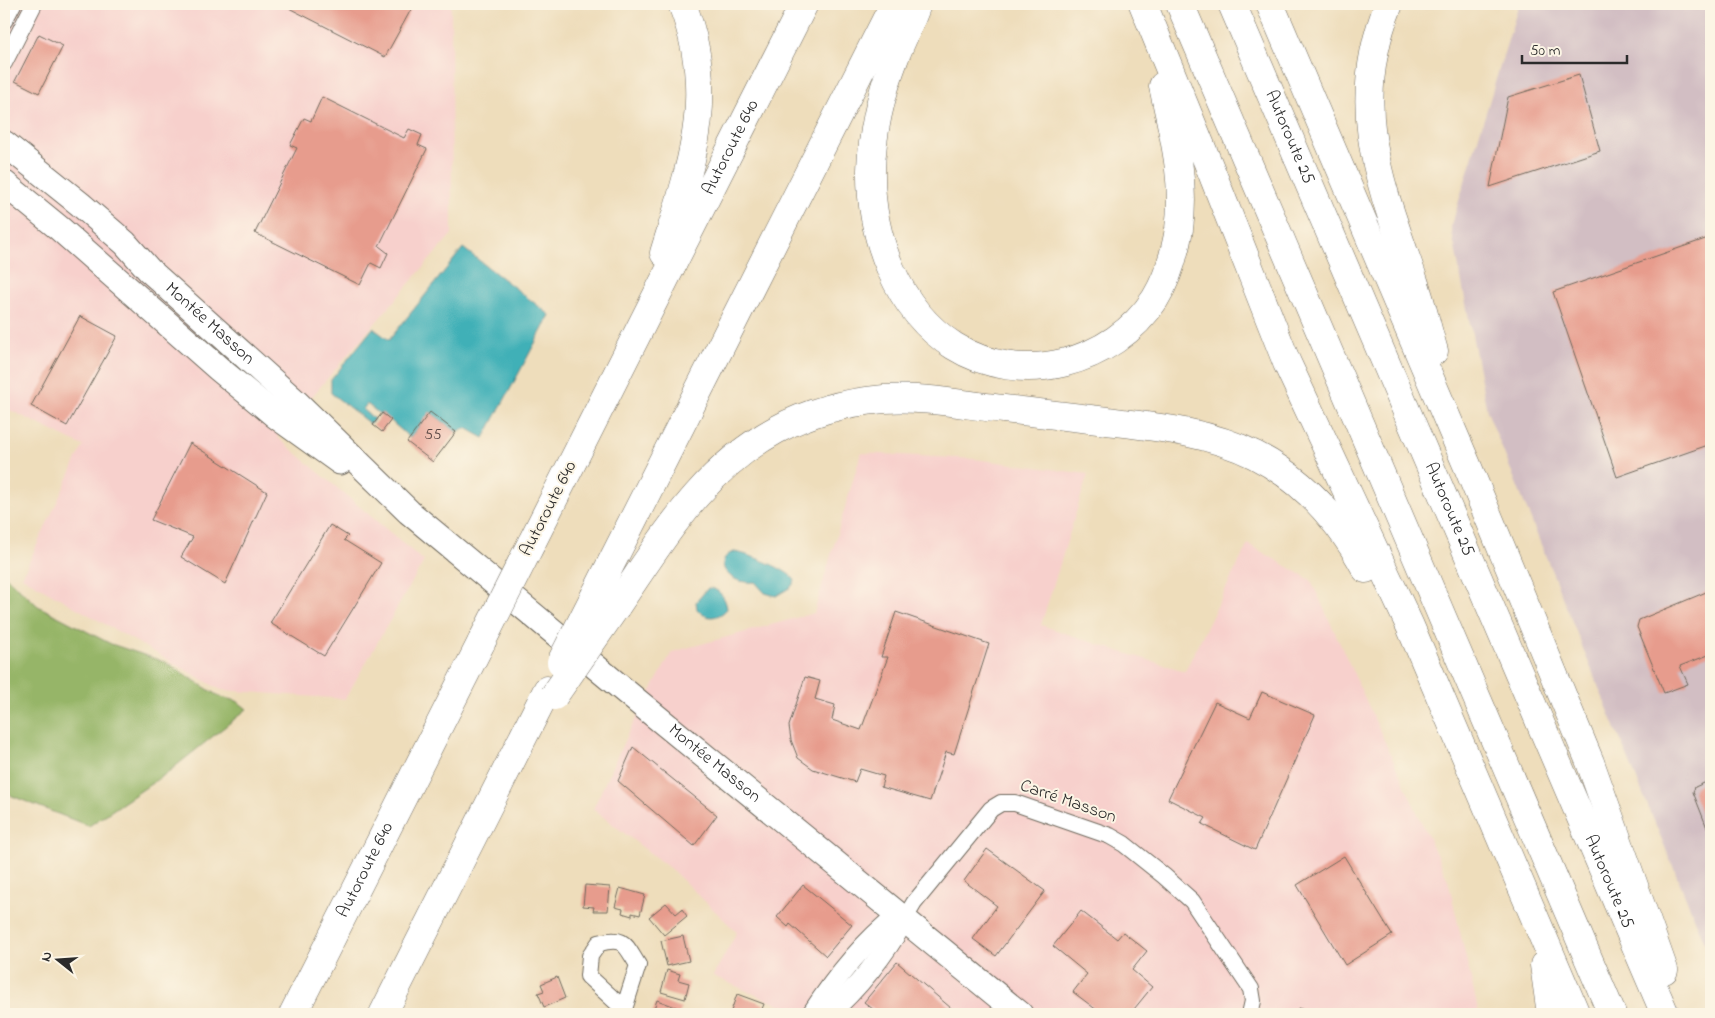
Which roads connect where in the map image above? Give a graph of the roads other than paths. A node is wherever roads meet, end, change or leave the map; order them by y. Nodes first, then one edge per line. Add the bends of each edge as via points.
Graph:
1 (12, 4) edge
2 (34, 4) edge
3 (682, 4) edge
4 (804, 4) edge
5 (894, 4) edge
6 (917, 4) edge
7 (1180, 4) edge
8 (1232, 4) edge
9 (1270, 4) edge
10 (1389, 4) edge
11 (1144, 6) edge
12 (4, 21) edge
13 (4, 62) edge
14 (4, 143) edge
15 (1210, 168) junction
16 (4, 183) edge
17 (80, 204) junction
18 (59, 228) junction
19 (644, 322) junction
20 (1467, 465) junction
21 (409, 512) junction
22 (605, 601) junction
23 (1410, 626) junction
24 (1475, 694) junction
25 (905, 913) junction
26 (1538, 926) junction
27 (293, 1014) edge
28 (383, 1014) edge
29 (812, 1014) edge
30 (828, 1014) edge
31 (1020, 1014) edge
32 (1250, 1014) edge
33 (1551, 1014) edge
34 (1576, 1014) edge
35 (1612, 1014) edge
36 (1665, 1014) edge
37 (1680, 1014) edge

1 - 12 street
2 - 13 street
3 - 19 highway via 693,38 698,72 698,123 688,175
4 - 19 highway, Autoroute 640
5 - 22 highway
6 - 11 highway via 885,88 873,141 874,203 885,254 904,296 944,339 978,358 1003,365 1031,367 1073,361 1124,334 1155,298 1173,257 1180,211 1178,156
7 - 24 highway
8 - 36 highway, Autoroute 25
9 - 20 highway
10 - 20 highway via 1376,41 1369,85 1374,158 1415,284
11 - 15 highway
14 - 17 main road, Montée Masson
15 - 23 highway via 1287,363
15 - 24 highway via 1282,330
16 - 18 main road, Montée Masson
17 - 18 main road
17 - 21 main road, Montée Masson via 296,402
18 - 21 main road, Montée Masson via 276,416
19 - 27 highway, Autoroute 640, bridge
20 - 37 highway via 1590,762
21 - 25 main road, Montée Masson
22 - 23 highway via 694,497 720,469 747,447 778,429 829,410 865,401 904,398 1142,424 1189,432 1241,449 1282,471 1318,501 1352,545 1373,580
22 - 28 highway, bridge via 518,748
23 - 26 highway
24 - 35 highway
25 - 29 street via 875,934
25 - 30 street via 889,945
25 - 31 main road, Montée Masson
25 - 32 street, Carré Masson via 991,810 1008,802 1023,806 1117,840 1186,894 1251,989
26 - 33 highway
26 - 34 highway

